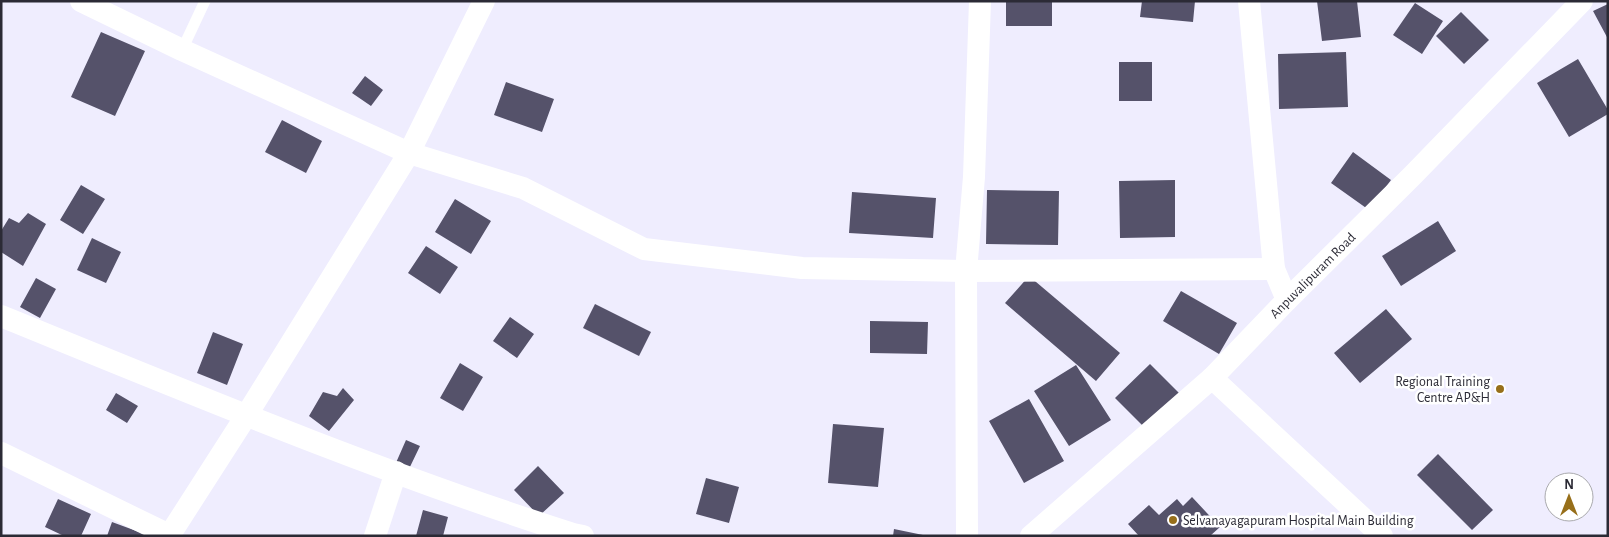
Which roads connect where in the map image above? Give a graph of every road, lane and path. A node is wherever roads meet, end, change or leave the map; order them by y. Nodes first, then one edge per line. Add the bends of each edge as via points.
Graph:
1 (81, 1) edge
2 (205, 1) edge
3 (484, 1) edge
4 (980, 1) edge
5 (1249, 1) edge
6 (1582, 1) edge
7 (182, 50) junction
8 (409, 153) junction
9 (1274, 269) junction
10 (966, 271) junction
11 (1287, 300) junction
12 (1, 316) edge
13 (1212, 378) junction
14 (246, 416) junction
15 (1, 453) edge
16 (396, 472) junction
17 (169, 535) edge
18 (375, 536) edge
19 (583, 536) edge
20 (967, 536) edge
21 (1031, 536) edge
22 (1382, 536) edge

1 - 7 street
2 - 7 lane
3 - 8 street
4 - 10 street via 974,177
5 - 9 street
6 - 11 street, Anpuvalipuram Road
7 - 8 street
8 - 10 street via 523,188 644,248 802,268
8 - 14 street
9 - 10 street
9 - 11 street
10 - 20 street
11 - 13 street, Anpuvalipuram Road
12 - 14 street
13 - 21 street, Anpuvalipuram Road
13 - 22 street
14 - 16 street
14 - 17 street
15 - 17 street
16 - 18 street
16 - 19 street via 480,504

